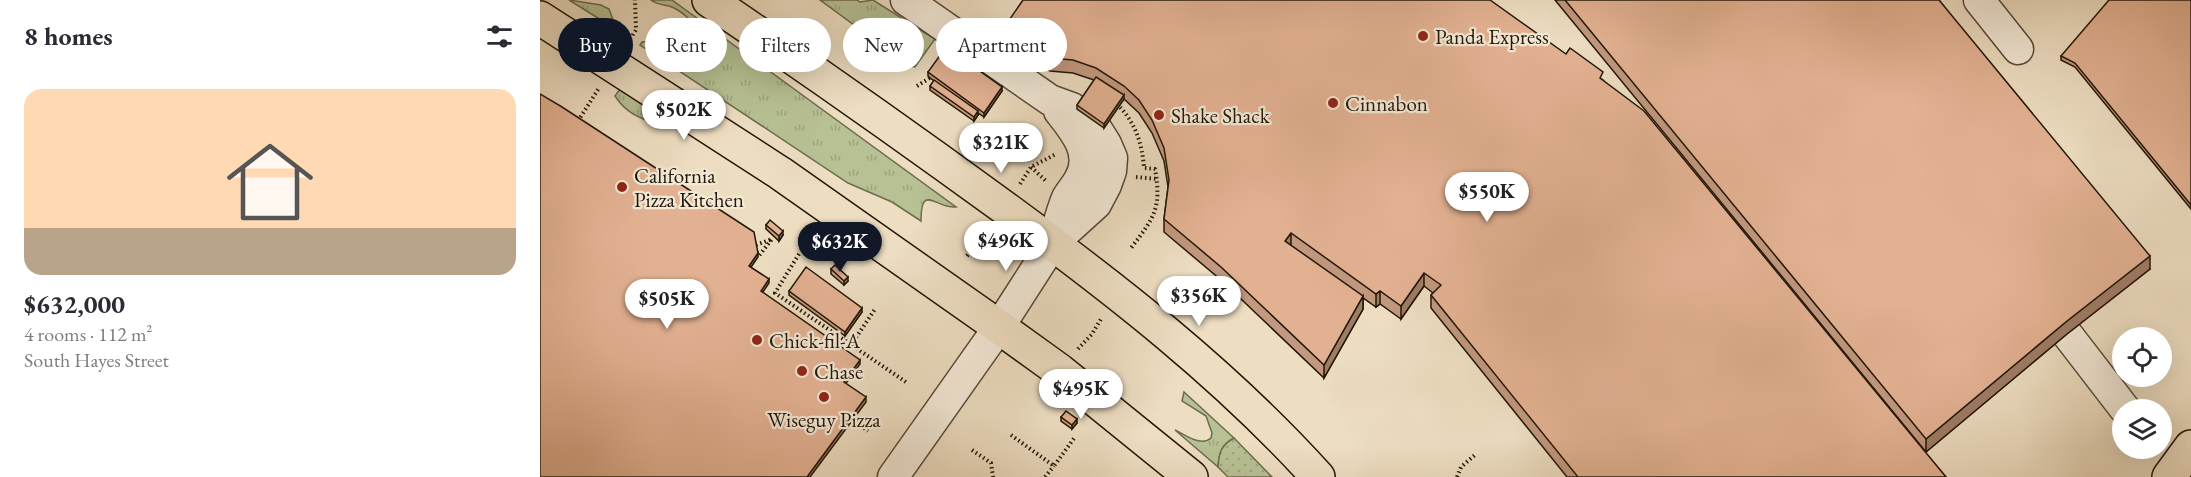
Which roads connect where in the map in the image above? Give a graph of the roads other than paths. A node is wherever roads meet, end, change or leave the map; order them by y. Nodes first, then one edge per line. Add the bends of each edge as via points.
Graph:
1 (709, 0) edge
2 (906, 0) edge
3 (1979, 0) edge
4 (540, 18) edge
5 (2018, 49) dead end
6 (1053, 243) junction
7 (999, 327) junction
8 (2067, 334) edge
9 (2117, 399) edge
10 (2191, 447) edge
11 (893, 477) edge
12 (1191, 477) edge
13 (1318, 477) edge
14 (2169, 477) edge

1 - 6 main road
2 - 6 street via 1050,100 1078,136 1084,150 1082,176 1067,199
3 - 5 street
4 - 7 main road via 780,173
6 - 7 street
6 - 13 main road via 1223,382
7 - 11 street
7 - 12 main road
8 - 9 street
10 - 14 main road

